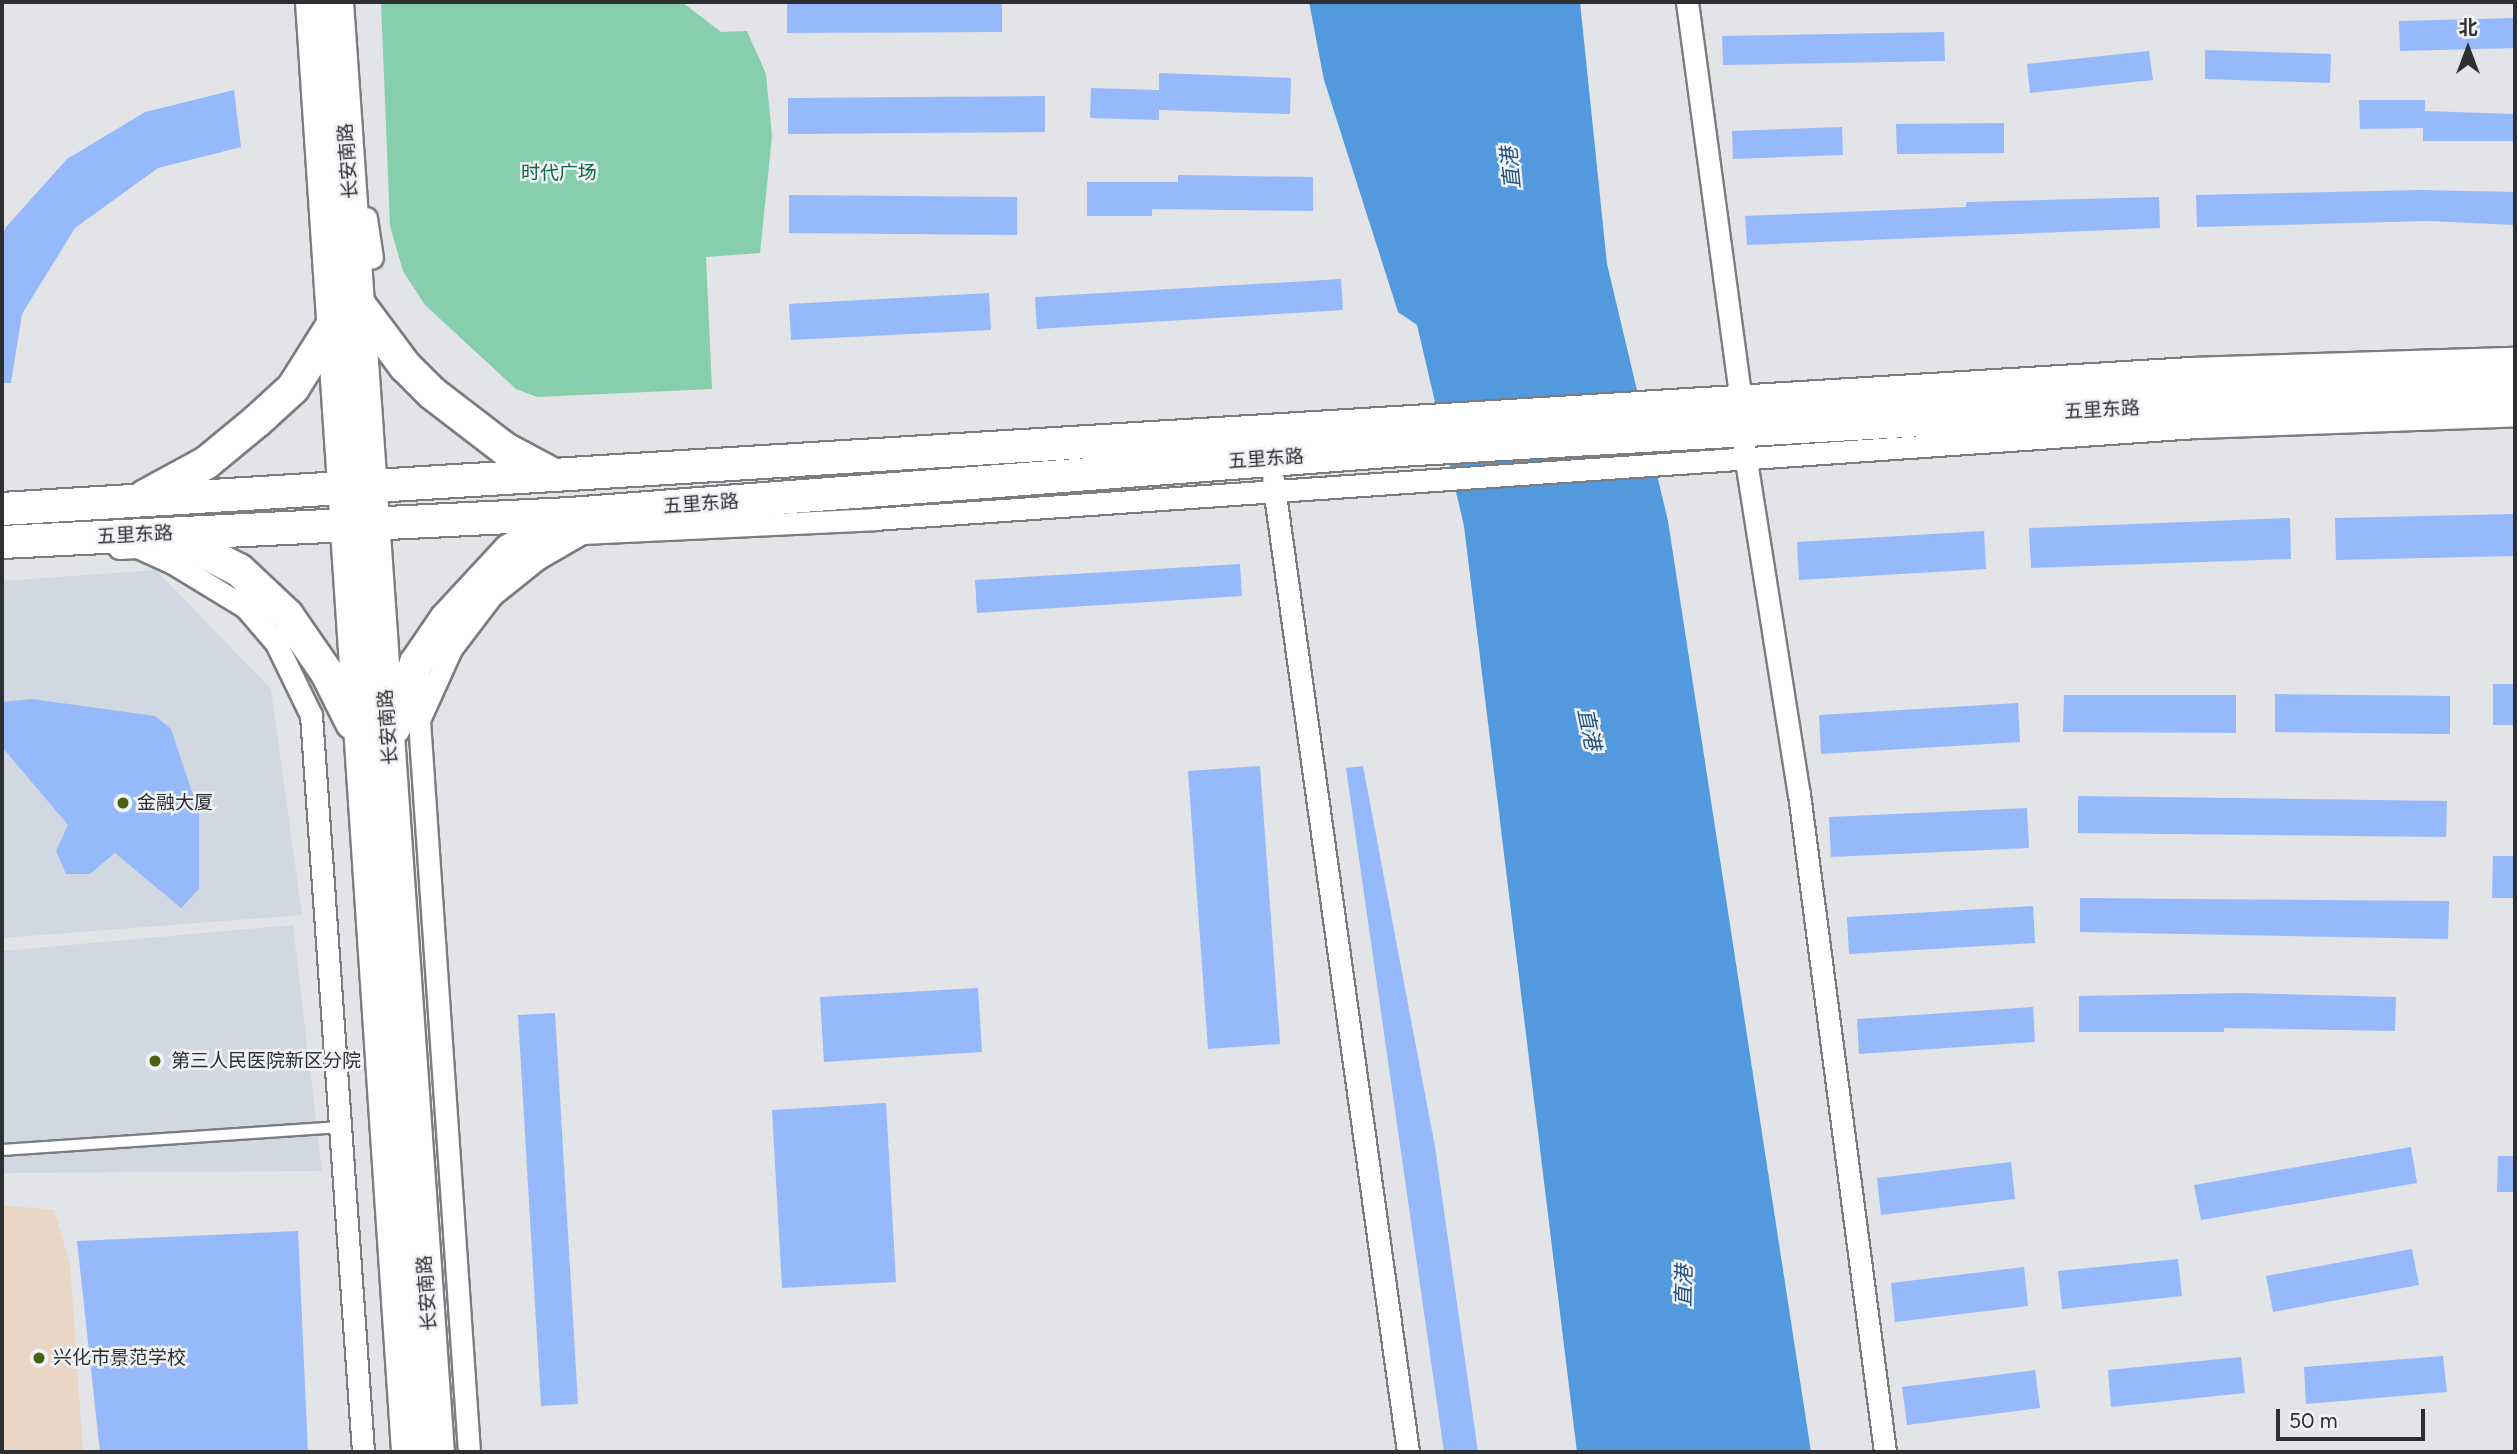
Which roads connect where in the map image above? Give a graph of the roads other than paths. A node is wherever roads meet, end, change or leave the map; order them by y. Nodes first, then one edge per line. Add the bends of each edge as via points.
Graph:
1 (312, 2) edge
2 (337, 2) edge
3 (352, 2) edge
4 (1687, 2) edge
5 (372, 258) dead end
6 (358, 303) junction
7 (332, 326) junction
8 (2515, 363) edge
9 (2515, 393) edge
10 (2515, 415) edge
11 (1743, 432) junction
12 (1268, 444) junction
13 (1401, 451) junction
14 (554, 475) junction
15 (374, 488) junction
16 (342, 489) junction
17 (1274, 492) junction
18 (137, 500) junction
19 (2, 509) edge
20 (570, 514) junction
21 (375, 520) junction
22 (344, 522) junction
23 (168, 534) junction
24 (2, 542) edge
25 (2, 555) edge
26 (374, 738) junction
27 (338, 1127) junction
28 (2, 1150) edge
29 (363, 1452) edge
30 (408, 1452) edge
31 (438, 1452) edge
32 (469, 1452) edge
33 (1408, 1452) edge
34 (1885, 1452) edge

1 - 7 main road, 长安南路
2 - 6 main road, 长安南路
3 - 5 street
4 - 11 street
6 - 14 main road via 405,366 432,393 505,449
6 - 15 main road, 长安南路
7 - 16 main road, 长安南路
7 - 18 main road via 293,388 257,421 206,463
8 - 11 main road, 五里东路 via 2191,374
9 - 11 main road, 五里东路 via 2201,404
10 - 11 street via 2195,427
11 - 13 main road, 五里东路
11 - 34 street via 1799,794
12 - 13 main road, 五里东路
12 - 14 main road, 五里东路
12 - 17 street
12 - 20 main road, 五里东路
13 - 17 street
14 - 15 main road, 五里东路
15 - 16 main road, 五里东路
15 - 21 main road, 长安南路
16 - 18 main road, 五里东路
16 - 22 main road, 长安南路
17 - 32 street via 582,533 537,559 492,595 451,649 419,720
17 - 33 street
18 - 19 main road, 五里东路
20 - 21 main road, 五里东路
20 - 26 main road via 509,551 446,619
21 - 22 main road, 五里东路
21 - 26 main road, 长安南路
22 - 23 main road, 五里东路
22 - 26 main road, 长安南路
23 - 24 main road, 五里东路
23 - 26 main road via 239,570 287,615
25 - 27 street via 136,547 245,607 276,643 311,715
26 - 30 main road, 长安南路
26 - 31 main road, 长安南路
27 - 28 lane
27 - 29 street

